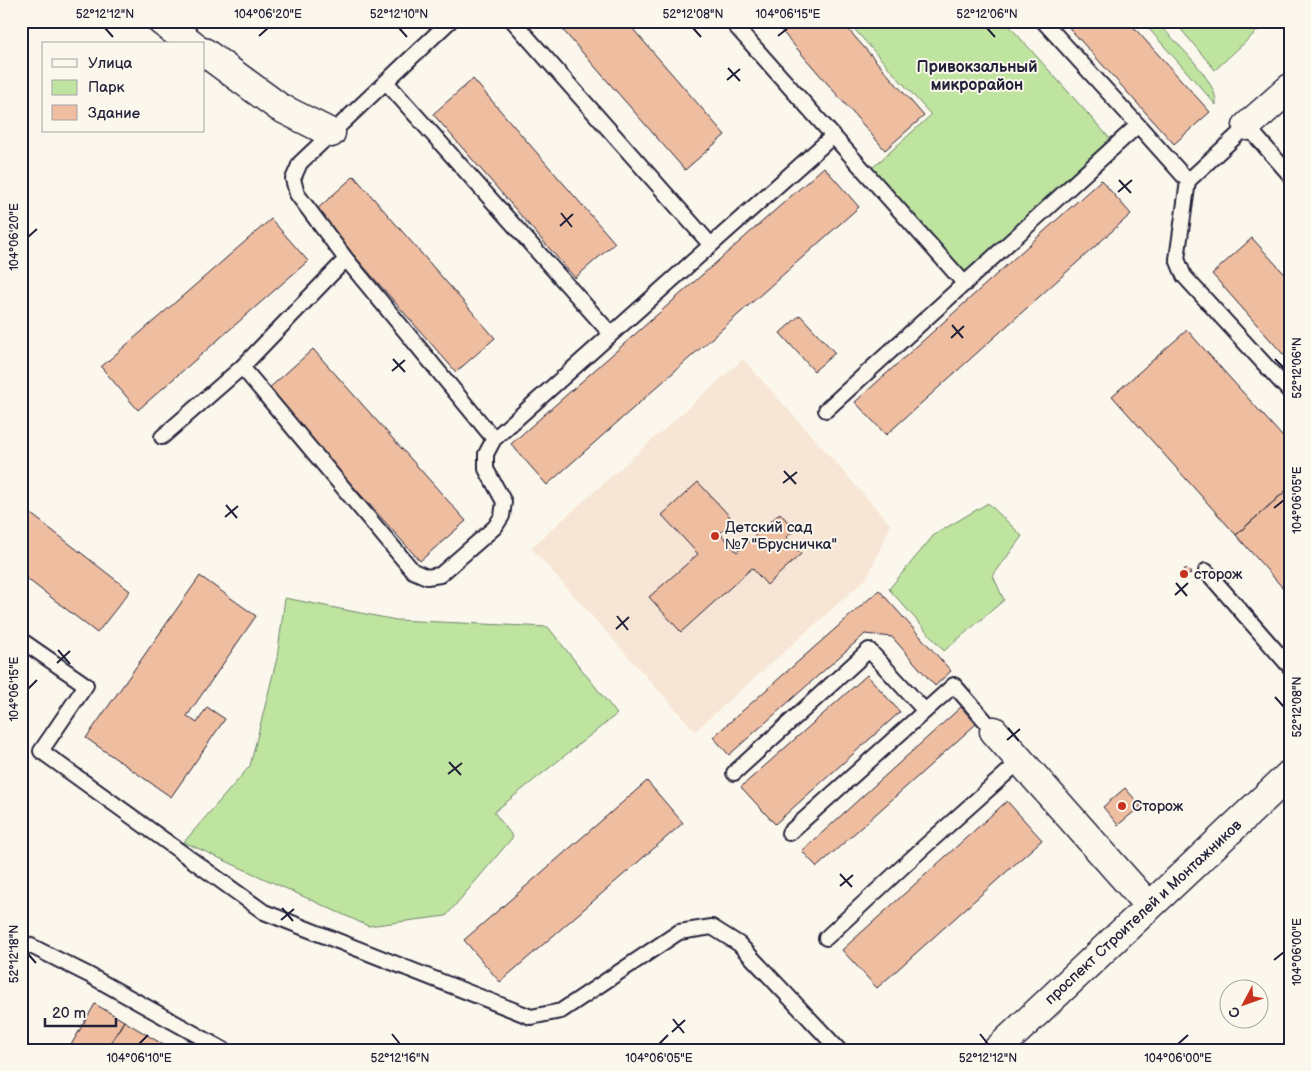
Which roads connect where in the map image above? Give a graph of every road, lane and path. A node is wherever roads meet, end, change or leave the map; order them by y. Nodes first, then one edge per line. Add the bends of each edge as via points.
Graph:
1 (161, 21) edge
2 (450, 21) edge
3 (514, 21) edge
4 (731, 21) edge
5 (1043, 21) edge
6 (189, 42) edge
7 (205, 53) edge
8 (386, 82) junction
9 (1290, 88) edge
10 (1138, 125) junction
11 (1246, 126) junction
12 (331, 132) junction
13 (833, 136) junction
14 (1290, 175) edge
15 (1188, 181) junction
16 (710, 244) junction
17 (346, 260) junction
18 (965, 284) junction
19 (611, 334) junction
20 (242, 367) junction
21 (1290, 392) edge
22 (826, 410) dead end
23 (162, 437) dead end
24 (494, 439) junction
25 (1206, 571) dead end
26 (21, 640) edge
27 (1288, 659) edge
28 (925, 711) junction
29 (994, 731) joint
30 (1020, 761) junction
31 (734, 773) dead end
32 (1290, 774) edge
33 (789, 833) dead end
34 (1149, 906) junction
35 (826, 938) dead end
36 (21, 941) edge
37 (224, 1050) edge
38 (838, 1050) edge
39 (997, 1050) edge

1 - 6 street
2 - 8 lane
3 - 16 lane
4 - 13 lane
5 - 10 lane
7 - 12 street via 279,107
8 - 12 lane
8 - 19 lane
9 - 11 street
10 - 15 lane
10 - 18 lane
11 - 14 lane
11 - 15 lane
12 - 17 lane via 300,163 293,179 297,194
13 - 16 lane
13 - 18 lane
15 - 21 lane via 1177,259 1184,276
16 - 19 lane
17 - 20 lane
17 - 24 lane
18 - 22 lane
19 - 24 lane
20 - 23 lane
20 - 24 lane via 414,570 427,577 440,575 495,528 502,516 504,502 486,468 486,454
25 - 27 lane
26 - 38 lane via 86,685 41,751 264,912 531,1017 561,1010 679,932 712,927 739,944
28 - 29 lane via 954,685
28 - 31 lane via 869,650
28 - 33 lane
29 - 30 street
30 - 34 street
30 - 35 lane
32 - 34 street, проспект Строителей и Монтажников
34 - 39 street, проспект Строителей и Монтажников
36 - 37 lane

